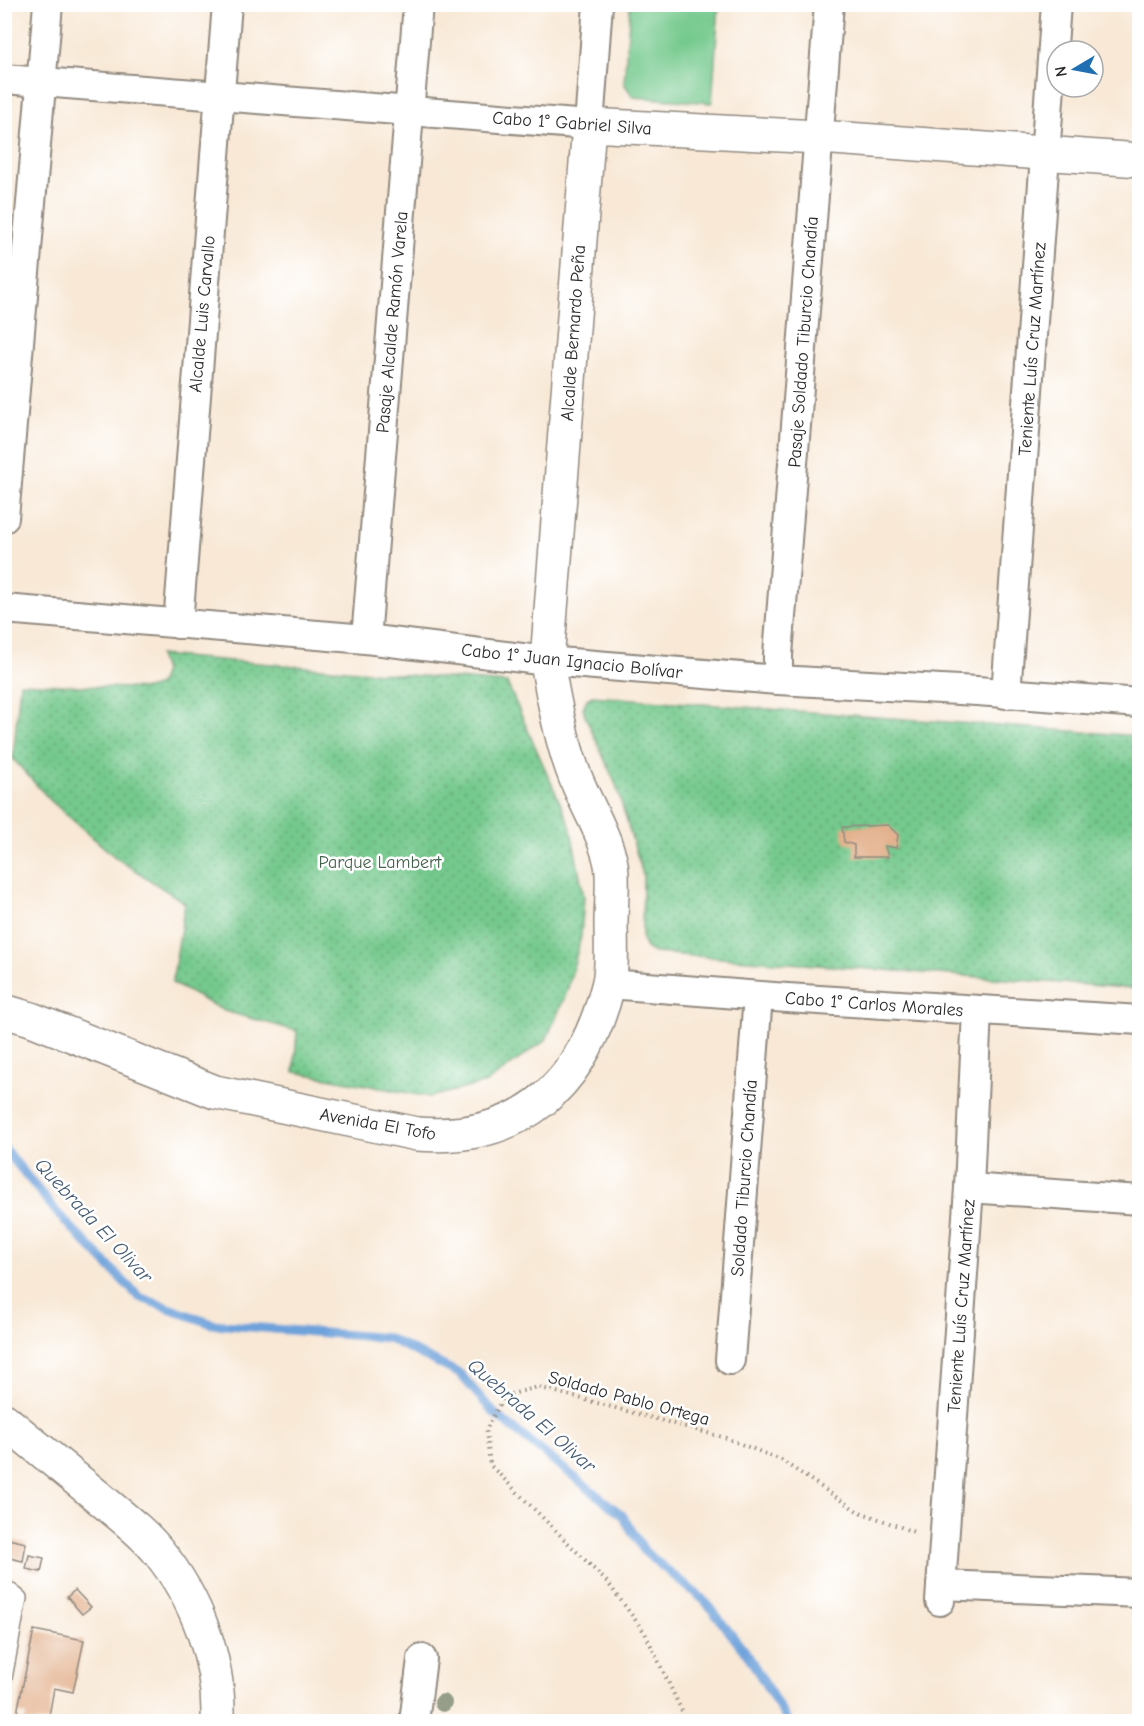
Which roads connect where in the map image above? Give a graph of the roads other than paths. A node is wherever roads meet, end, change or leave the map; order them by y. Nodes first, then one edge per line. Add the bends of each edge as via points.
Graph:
1 (48, 4) edge
2 (227, 4) edge
3 (418, 4) edge
4 (598, 4) edge
5 (829, 4) edge
6 (1056, 4) edge
7 (4, 79) edge
8 (42, 83) junction
9 (220, 96) junction
10 (409, 112) junction
11 (589, 125) junction
12 (819, 137) junction
13 (1046, 154) junction
14 (1140, 160) edge
15 (4, 518) edge
16 (4, 609) edge
17 (178, 624) junction
18 (366, 639) junction
19 (547, 661) junction
20 (778, 680) junction
21 (1006, 694) junction
22 (1140, 702) edge
23 (609, 984) junction
24 (758, 996) junction
25 (977, 1010) junction
26 (4, 1011) edge
27 (1140, 1020) edge
28 (969, 1188) junction
29 (1140, 1200) edge
30 (730, 1360) dead end
31 (4, 1420) edge
32 (4, 1586) edge
33 (1140, 1593) edge
34 (422, 1659) dead end
35 (4, 1678) edge
36 (218, 1722) edge
37 (414, 1722) edge

1 - 8 street
2 - 9 street, Alcalde Luis Carvallo
3 - 10 street, Pasaje Alcalde Ramón Varela
4 - 11 street, Alcalde Bernardo Peña
5 - 12 street, Pasaje Soldado Tiburcio Chandía
6 - 13 street, Teniente Luís Cruz Martínez
7 - 8 street, Cabo 1° Gabriel Silva
8 - 9 street, Cabo 1° Gabriel Silva
8 - 15 street
9 - 10 street, Cabo 1° Gabriel Silva
9 - 17 street, Alcalde Luis Carvallo
10 - 11 street, Cabo 1° Gabriel Silva
10 - 18 street, Pasaje Alcalde Ramón Varela
11 - 12 street, Cabo 1° Gabriel Silva
11 - 19 street, Alcalde Bernardo Peña
12 - 13 street, Cabo 1° Gabriel Silva
12 - 20 street, Pasaje Soldado Tiburcio Chandía
13 - 14 street, Cabo 1° Gabriel Silva
13 - 21 street, Teniente Luís Cruz Martínez
16 - 17 street, Cabo 1° Juan Ignacio Bolívar
17 - 18 street, Cabo 1° Juan Ignacio Bolívar
18 - 19 street, Cabo 1° Juan Ignacio Bolívar
19 - 20 street, Cabo 1° Juan Ignacio Bolívar
19 - 23 street, Avenida El Tofo via 559,725 573,771 605,841 611,866
20 - 21 street, Cabo 1° Juan Ignacio Bolívar
21 - 22 street, Cabo 1° Juan Ignacio Bolívar
23 - 24 street, Cabo 1° Carlos Morales
23 - 26 street, Avenida El Tofo via 592,1037 554,1091 515,1119 489,1129 441,1136 215,1092
24 - 25 street, Cabo 1° Carlos Morales
24 - 30 street, Soldado Tiburcio Chandía
25 - 27 street, Cabo 1° Carlos Morales
25 - 28 street, Teniente Luís Cruz Martínez
28 - 29 street
28 - 33 street, Teniente Luís Cruz Martínez via 941,1593
31 - 36 street via 135,1526 178,1579 208,1642
32 - 35 lane via 19,1598
34 - 37 street

